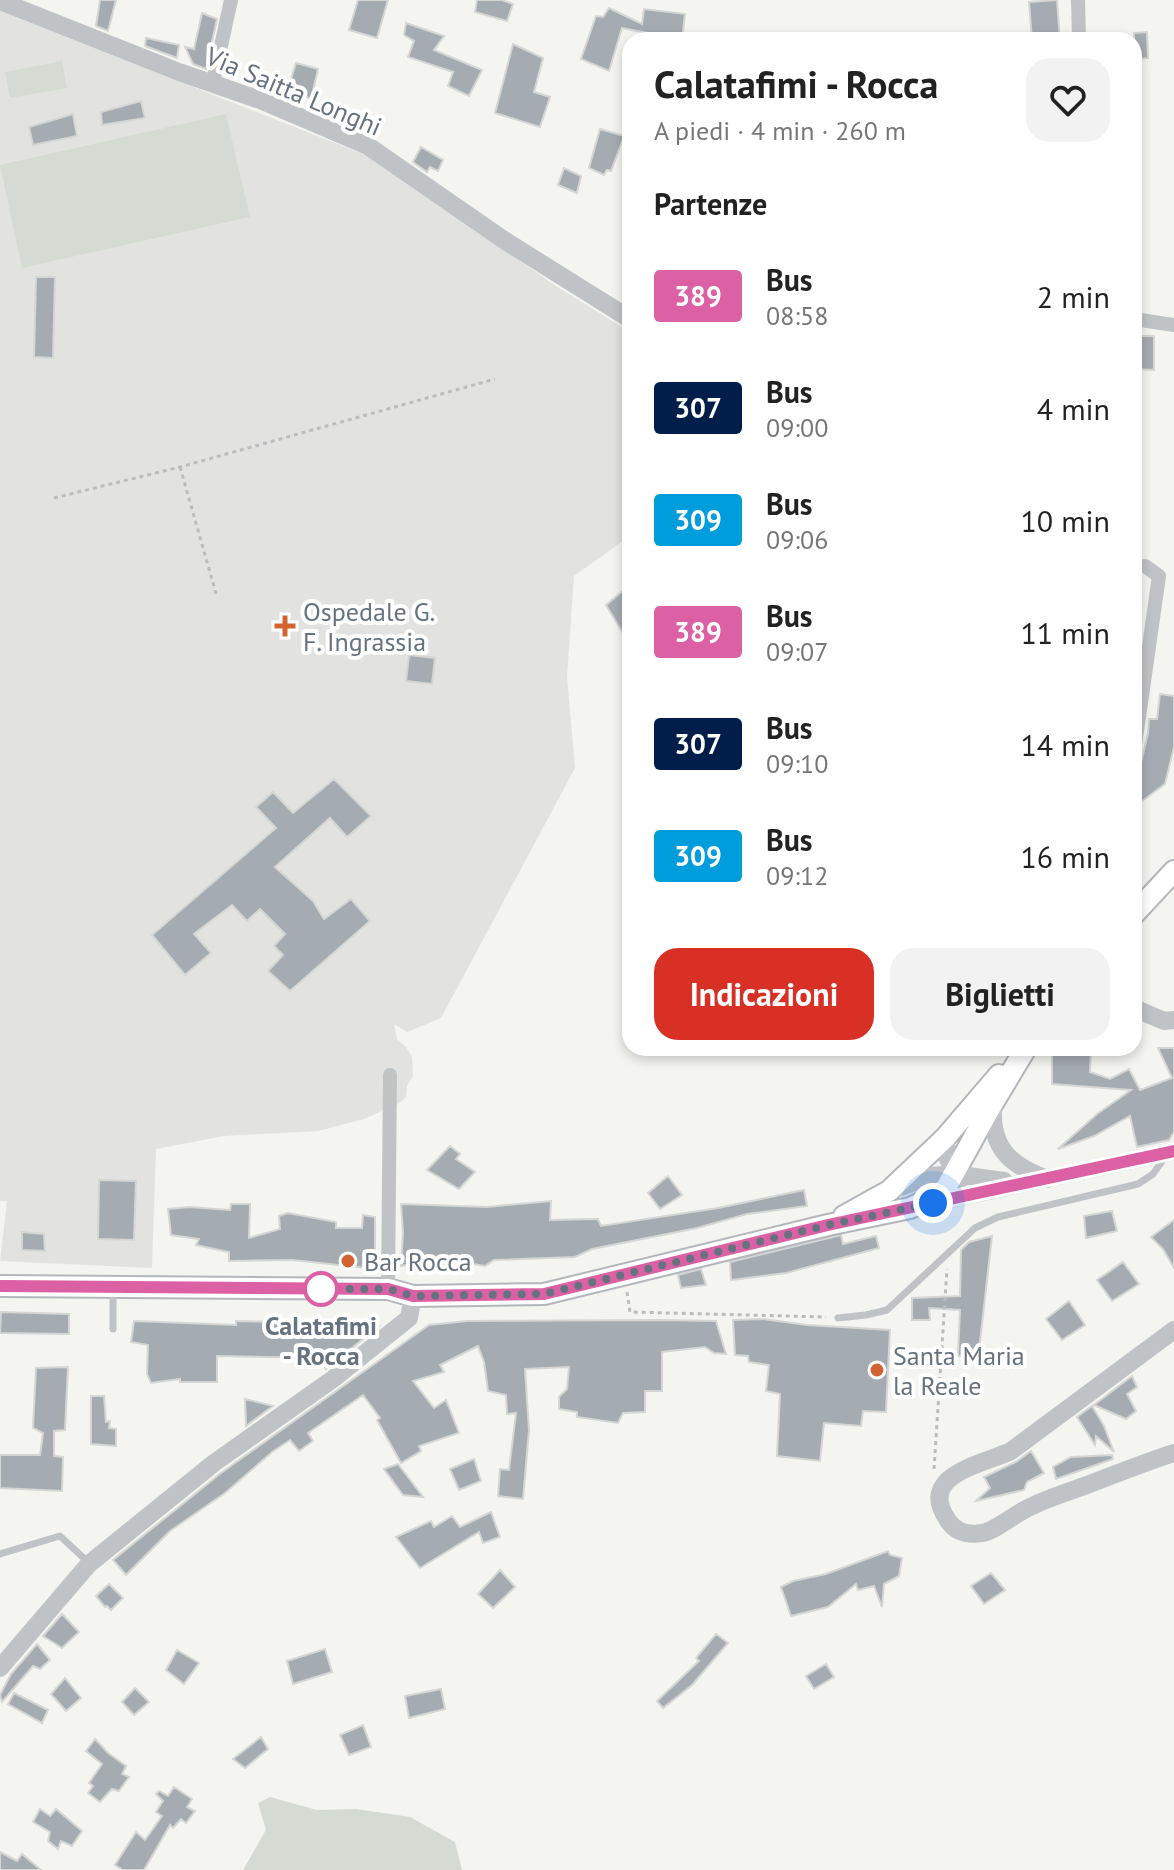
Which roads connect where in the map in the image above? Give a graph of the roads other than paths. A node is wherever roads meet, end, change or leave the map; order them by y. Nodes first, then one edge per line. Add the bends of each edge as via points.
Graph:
1 (231, 0) edge
2 (1078, 0) edge
3 (0, 1) edge
4 (1079, 32) edge
5 (213, 83) junction
6 (622, 314) edge
7 (1142, 320) edge
8 (1174, 325) edge
9 (1145, 566) dead end
10 (1142, 696) edge
11 (1174, 871) edge
12 (1142, 905) edge
13 (1142, 1011) edge
14 (1174, 1020) edge
15 (1018, 1056) edge
16 (1020, 1056) edge
17 (390, 1075) dead end
18 (993, 1103) junction
19 (945, 1138) junction
20 (1172, 1149) edge
21 (953, 1174) junction
22 (1047, 1179) junction
23 (1023, 1183) junction
24 (889, 1191) junction
25 (978, 1192) junction
26 (910, 1208) junction
27 (828, 1225) junction
28 (0, 1286) edge
29 (113, 1288) junction
30 (388, 1289) junction
31 (413, 1296) junction
32 (838, 1318) road end
33 (113, 1329) dead end
34 (1174, 1330) edge
35 (1174, 1453) edge
36 (0, 1554) edge
37 (89, 1564) junction
38 (0, 1668) edge

1 - 5 street
2 - 4 street
3 - 5 street, Via Saitta Longhi
5 - 6 street, Via Saitta Longhi via 368,146
7 - 8 street
9 - 10 street via 1159,576
11 - 12 main road
13 - 14 street
15 - 19 main road
16 - 18 main road
17 - 30 street
18 - 21 main road
18 - 22 street via 995,1138 1005,1153 1016,1165
19 - 21 street
19 - 24 main road
20 - 22 street
20 - 32 lane via 1138,1184 998,1217 975,1228 887,1310
21 - 23 street
21 - 24 street
21 - 25 street
21 - 26 main road via 936,1196
22 - 23 street
23 - 25 street
24 - 27 main road
25 - 26 street
26 - 27 main road
27 - 31 main road via 544,1294
28 - 29 main road
29 - 30 main road
29 - 33 lane
30 - 31 main road
31 - 37 street via 409,1318
34 - 35 street via 1011,1451 948,1478 940,1493 941,1509 952,1526 967,1535 986,1533 1031,1506
36 - 37 lane via 60,1536
37 - 38 street

